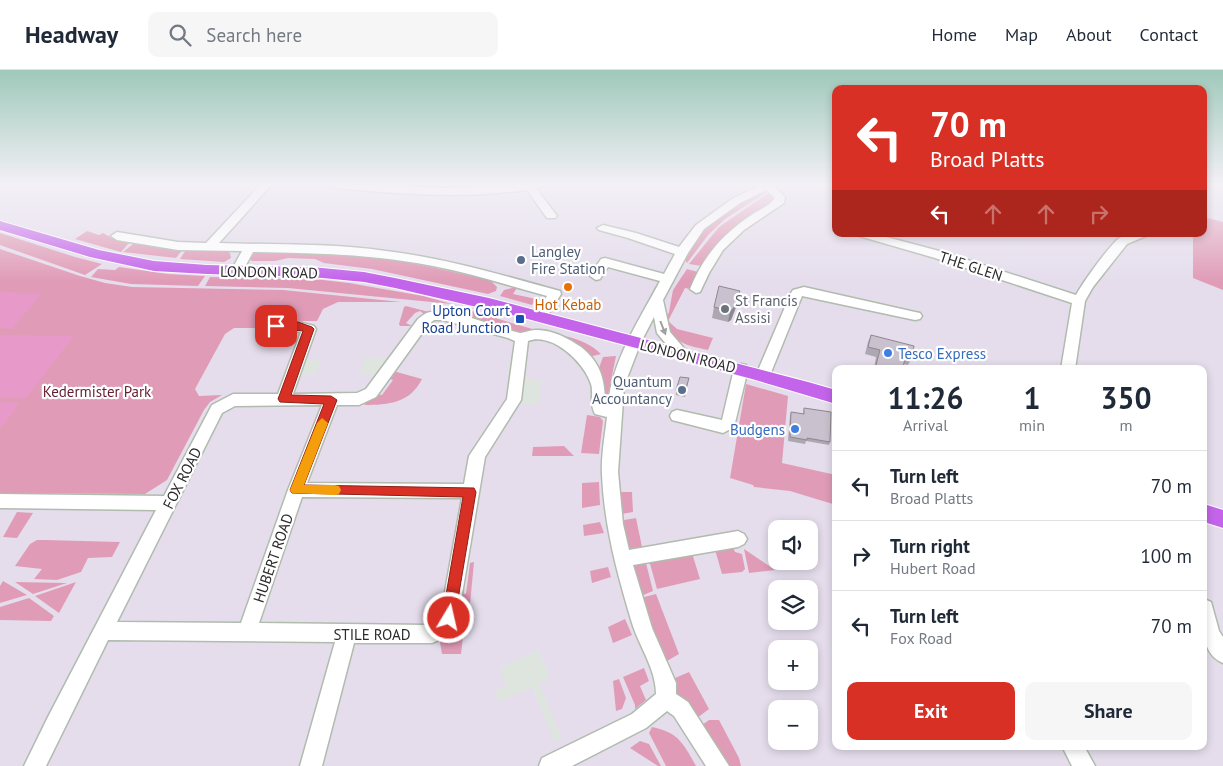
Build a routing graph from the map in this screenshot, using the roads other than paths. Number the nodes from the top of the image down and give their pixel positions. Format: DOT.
graph roads {
  1 [pos="239,215"];
  2 [pos="716,215"];
  3 [pos="758,215"];
  4 [pos="0,225"];
  5 [pos="603,228"];
  6 [pos="117,236"];
  7 [pos="886,237"];
  8 [pos="1134,237"];
  9 [pos="902,239"];
  10 [pos="209,247"];
  11 [pos="250,247"];
  12 [pos="682,252"];
  13 [pos="689,267"];
  14 [pos="237,271"];
  15 [pos="596,276"];
  16 [pos="669,279"];
  17 [pos="696,289"];
  18 [pos="656,299"];
  19 [pos="1079,301"];
  20 [pos="915,316"];
  21 [pos="540,317"];
  22 [pos="276,326"];
  23 [pos="521,339"];
  24 [pos="634,342"];
  25 [pos="681,353"];
  26 [pos="1069,365"];
  27 [pos="741,369"];
  28 [pos="763,375"];
  29 [pos="832,396"];
  30 [pos="284,399"];
  31 [pos="331,400"];
  32 [pos="615,412"];
  33 [pos="677,416"];
  34 [pos="296,490"];
  35 [pos="470,492"];
  36 [pos="0,501"];
  37 [pos="169,503"];
  38 [pos="1207,514"];
  39 [pos="1223,518"];
  40 [pos="738,539"];
  41 [pos="622,559"];
  42 [pos="1207,622"];
  43 [pos="103,631"];
  44 [pos="247,632"];
  45 [pos="347,634"];
  46 [pos="1223,653"];
  47 [pos="666,699"];
  48 [pos="1074,750"];
  49 [pos="35,766"];
  50 [pos="311,766"];
  51 [pos="550,766"];
  52 [pos="718,766"];
  53 [pos="1084,766"];
  1 -- 10 [label="street"];
  2 -- 12 [label="street"];
  3 -- 13 [label="street"];
  4 -- 14 [label="main road, LONDON ROAD"];
  5 -- 12 [label="street"];
  6 -- 10 [label="street, LONDON ROAD"];
  7 -- 9 [label="street, THE GLEN"];
  8 -- 19 [label="street"];
  9 -- 19 [label="street, THE GLEN"];
  10 -- 11 [label="street, LONDON ROAD"];
  11 -- 14 [label="street"];
  11 -- 21 [label="street, LONDON ROAD"];
  12 -- 13 [label="street"];
  13 -- 16 [label="street"];
  13 -- 17 [label="street"];
  14 -- 21 [label="main road, LONDON ROAD"];
  15 -- 16 [label="street"];
  16 -- 18 [label="street"];
  18 -- 24 [label="street"];
  18 -- 25 [label="street, one-way"];
  19 -- 26 [label="street"];
  20 -- 28 [label="street"];
  21 -- 24 [label="main road, LONDON ROAD"];
  22 -- 30 [label="street"];
  23 -- 31 [label="street, FOX ROAD"];
  23 -- 32 [label="street"];
  23 -- 35 [label="street, STILE ROAD"];
  24 -- 25 [label="main road, LONDON ROAD"];
  24 -- 32 [label="street"];
  25 -- 27 [label="main road, LONDON ROAD"];
  27 -- 28 [label="main road, LONDON ROAD"];
  27 -- 33 [label="street"];
  28 -- 29 [label="main road, LONDON ROAD"];
  30 -- 31 [label="street, FOX ROAD"];
  30 -- 37 [label="street, FOX ROAD"];
  31 -- 34 [label="street, HUBERT ROAD"];
  32 -- 41 [label="street"];
  34 -- 35 [label="street"];
  34 -- 44 [label="street, HUBERT ROAD"];
  35 -- 45 [label="street, STILE ROAD"];
  36 -- 37 [label="street"];
  37 -- 43 [label="street, FOX ROAD"];
  38 -- 39 [label="main road"];
  40 -- 41 [label="street"];
  41 -- 47 [label="street"];
  42 -- 46 [label="street"];
  43 -- 44 [label="street, STILE ROAD"];
  43 -- 49 [label="street, FOX ROAD"];
  44 -- 45 [label="street, STILE ROAD"];
  45 -- 50 [label="street"];
  47 -- 51 [label="street"];
  47 -- 52 [label="street"];
  48 -- 53 [label="street"];
}
